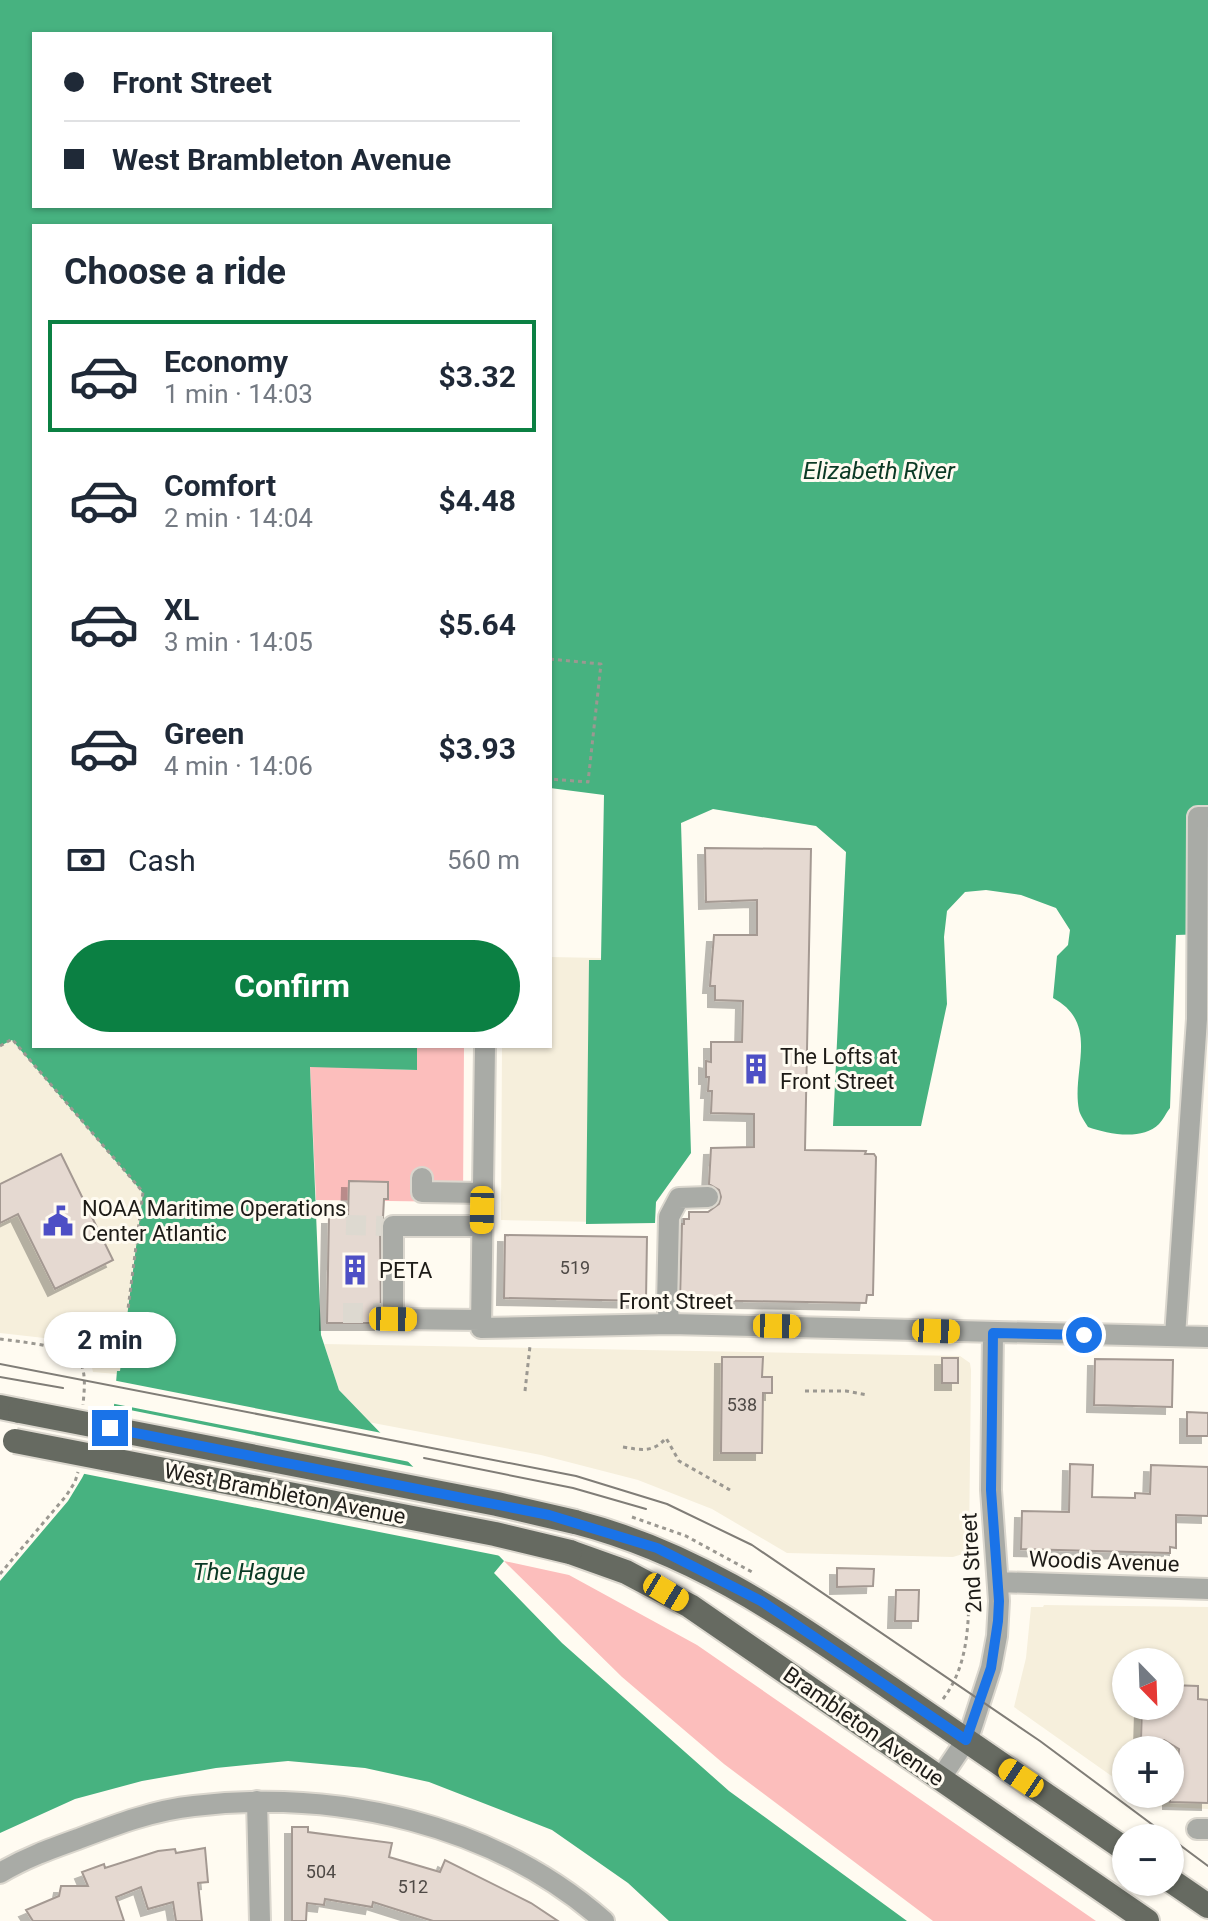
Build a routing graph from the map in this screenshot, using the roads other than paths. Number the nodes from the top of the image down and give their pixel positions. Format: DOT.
graph roads {
  1 [pos="1208,817"];
  2 [pos="1203,1021"];
  3 [pos="485,1048"];
  4 [pos="422,1178"];
  5 [pos="483,1193"];
  6 [pos="708,1197"];
  7 [pos="482,1226"];
  8 [pos="481,1324"];
  9 [pos="670,1324"];
  10 [pos="993,1333"];
  11 [pos="1175,1336"];
  12 [pos="1208,1337"];
  13 [pos="10,1409"];
  14 [pos="7,1440"];
  15 [pos="575,1522"];
  16 [pos="570,1552"];
  17 [pos="998,1582"];
  18 [pos="1208,1589"];
  19 [pos="966,1740"];
  20 [pos="940,1779"];
  21 [pos="257,1801"];
  22 [pos="1112,1840"];
  23 [pos="0,1873"];
  24 [pos="1184,1890"];
  25 [pos="1208,1906"];
  26 [pos="260,1921"];
  27 [pos="604,1921"];
  28 [pos="1147,1921"];
  1 -- 2 [label="street"];
  2 -- 11 [label="street"];
  3 -- 5 [label="street"];
  4 -- 5 [label="street"];
  5 -- 7 [label="street"];
  6 -- 9 [label="street"];
  7 -- 8 [label="street"];
  7 -- 8 [label="street, Front Street"];
  8 -- 9 [label="street, Front Street"];
  9 -- 10 [label="street, Front Street"];
  10 -- 11 [label="street, Front Street"];
  10 -- 17 [label="street, 2nd Street"];
  11 -- 12 [label="street, Front Street"];
  13 -- 15 [label="main road, West Brambleton Avenue, bridge"];
  14 -- 16 [label="main road, West Brambleton Avenue, bridge"];
  15 -- 19 [label="main road, Brambleton Avenue"];
  16 -- 20 [label="main road, Brambleton Avenue"];
  17 -- 18 [label="street, Woodis Avenue"];
  17 -- 19 [label="street, 2nd Street"];
  19 -- 20 [label="street, 2nd Street"];
  19 -- 22 [label="main road, Brambleton Avenue"];
  20 -- 28 [label="main road, Brambleton Avenue"];
  21 -- 23 [label="street"];
  21 -- 26 [label="street"];
  21 -- 27 [label="street"];
  24 -- 25 [label="main road"];
}
